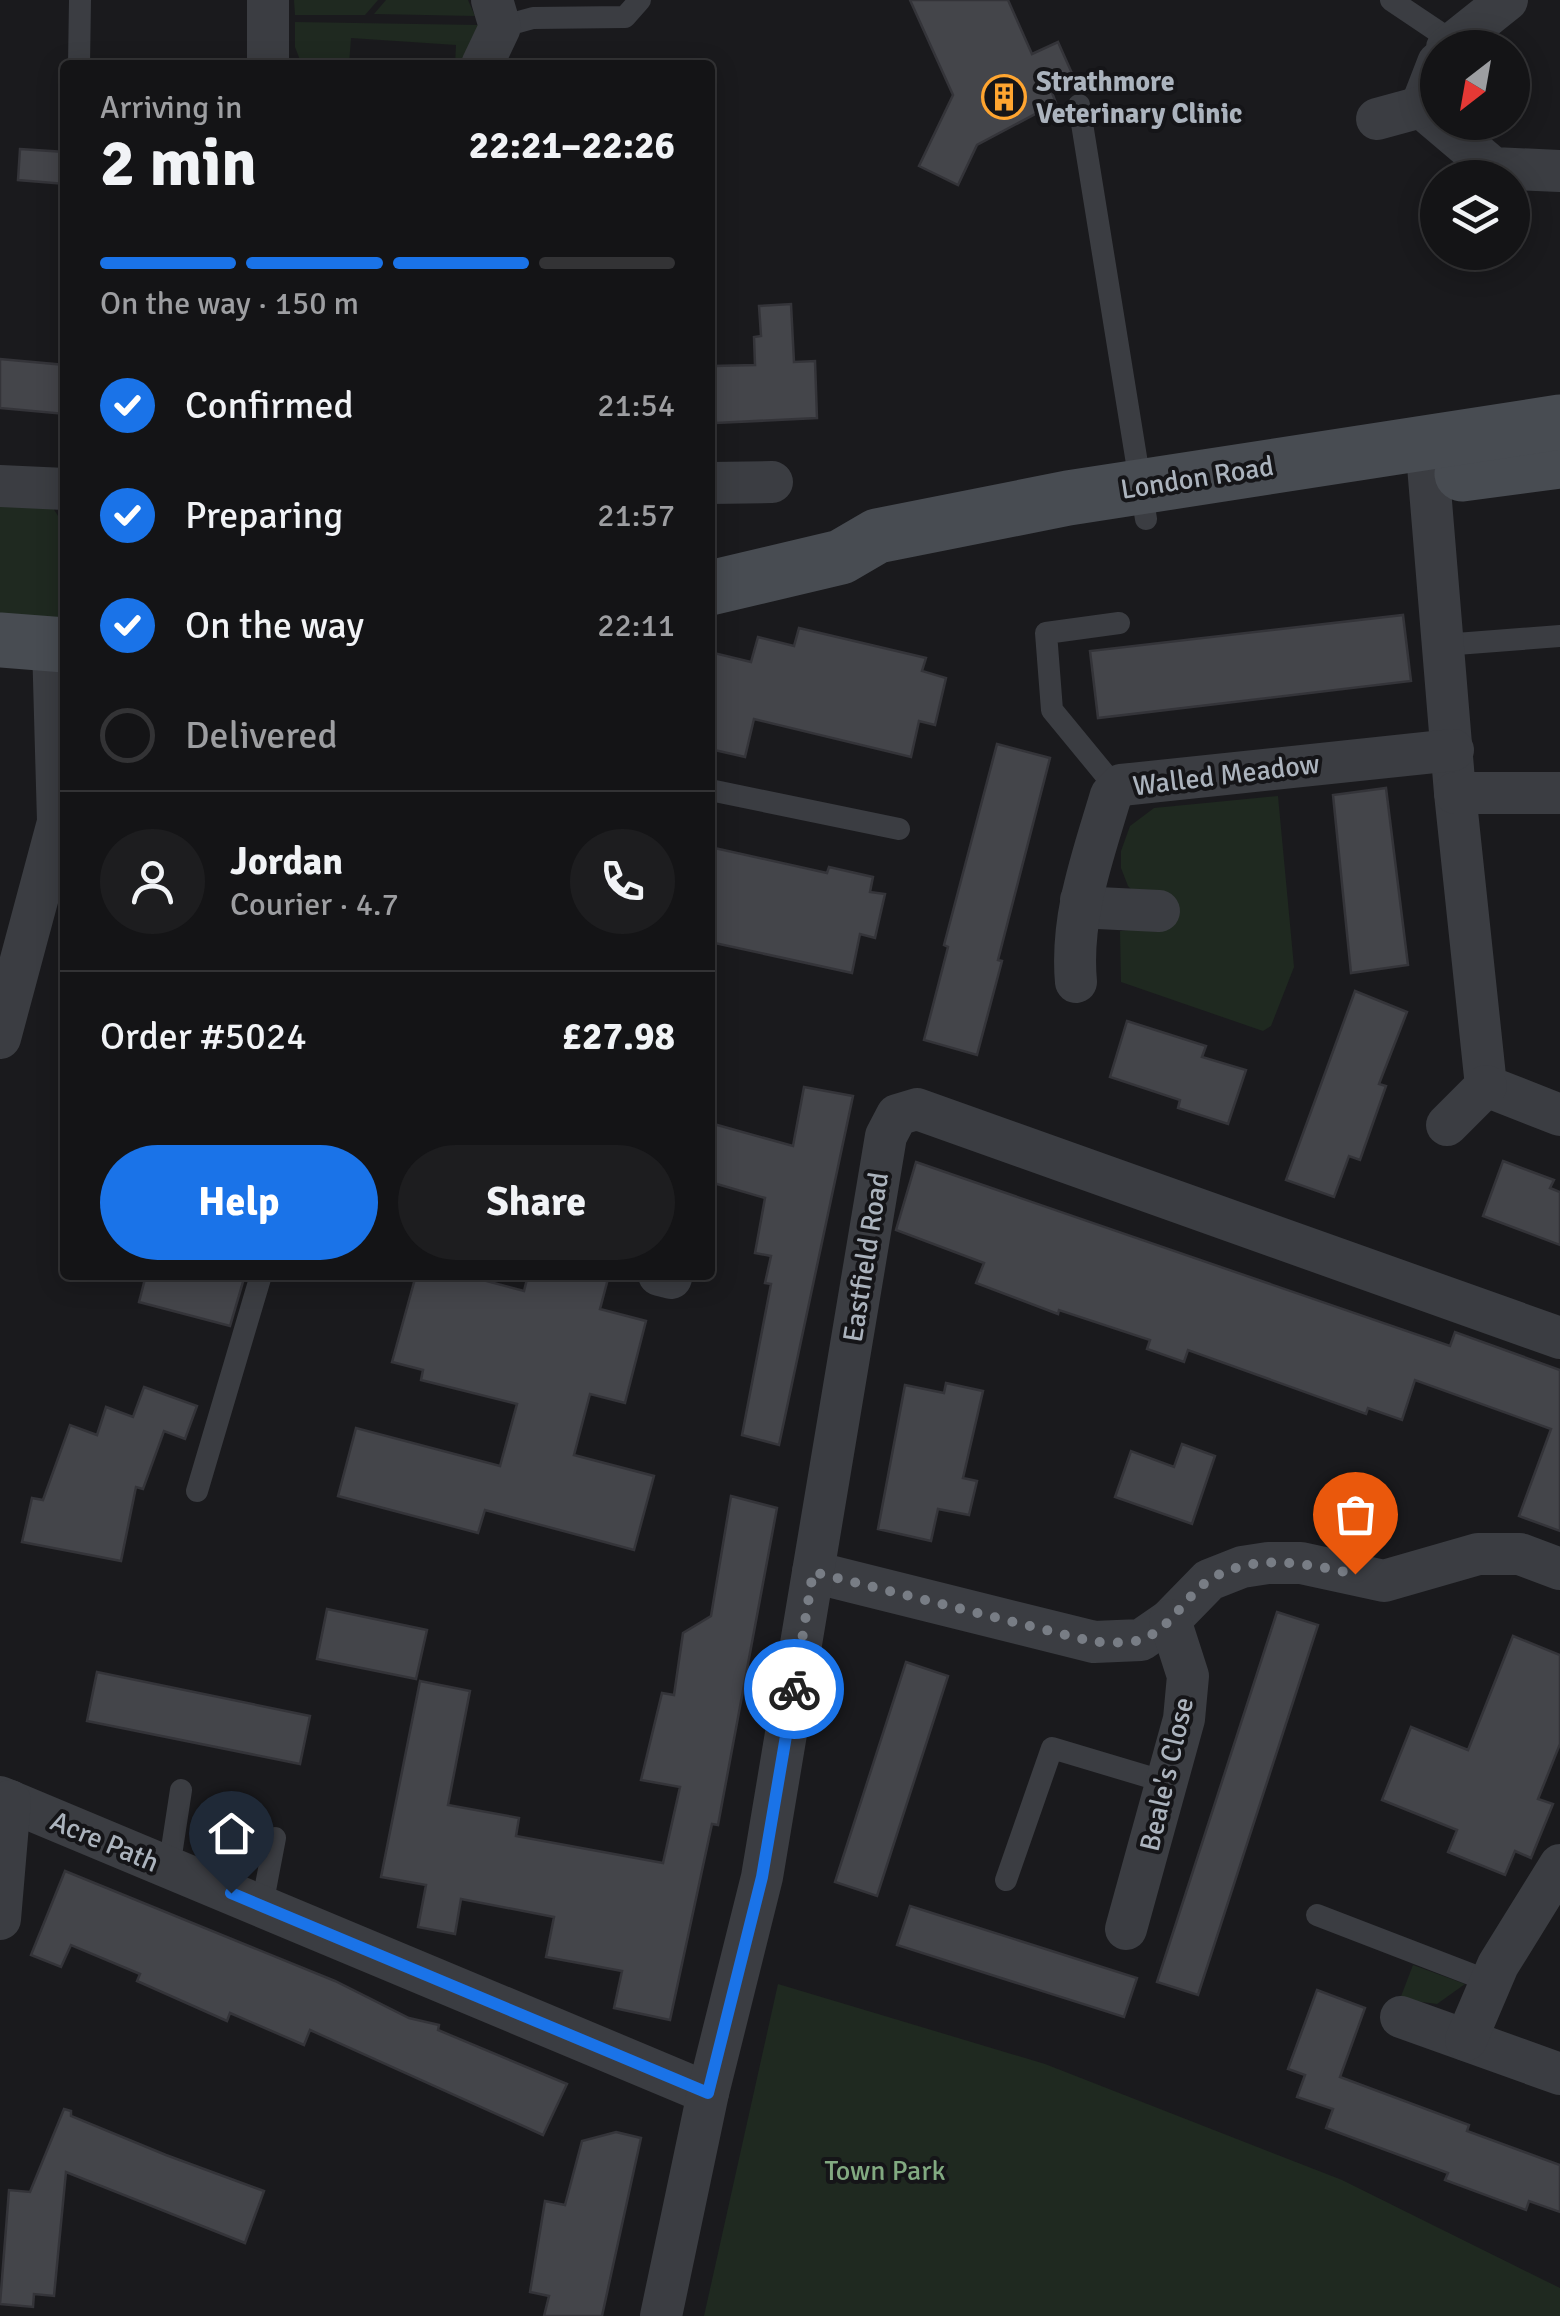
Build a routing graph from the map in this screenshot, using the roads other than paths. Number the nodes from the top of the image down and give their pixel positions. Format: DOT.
graph roads {
  1 [pos="80,0"];
  2 [pos="268,0"];
  3 [pos="640,0"];
  4 [pos="1390,0"];
  5 [pos="1506,0"];
  6 [pos="496,14"];
  7 [pos="1424,30"];
  8 [pos="1470,30"];
  9 [pos="79,60"];
  10 [pos="268,60"];
  11 [pos="483,60"];
  12 [pos="1079,105"];
  13 [pos="1420,107"];
  14 [pos="1378,119"];
  15 [pos="1460,140"];
  16 [pos="1560,171"];
  17 [pos="1560,422"];
  18 [pos="1426,460"];
  19 [pos="1560,461"];
  20 [pos="772,482"];
  21 [pos="715,483"];
  22 [pos="0,486"];
  23 [pos="60,490"];
  24 [pos="1143,503"];
  25 [pos="715,587"];
  26 [pos="1119,623"];
  27 [pos="1560,636"];
  28 [pos="39,643"];
  29 [pos="1442,646"];
  30 [pos="1453,750"];
  31 [pos="1117,788"];
  32 [pos="715,791"];
  33 [pos="1455,792"];
  34 [pos="1560,793"];
  35 [pos="899,829"];
  36 [pos="1081,900"];
  37 [pos="1159,911"];
  38 [pos="1076,982"];
  39 [pos="0,1038"];
  40 [pos="1486,1086"];
  41 [pos="1560,1115"];
  42 [pos="1447,1125"];
  43 [pos="260,1280"];
  44 [pos="1560,1338"];
  45 [pos="198,1491"];
  46 [pos="1560,1569"];
  47 [pos="813,1572"];
  48 [pos="1170,1620"];
  49 [pos="1169,1783"];
  50 [pos="181,1790"];
  51 [pos="5,1799"];
  52 [pos="275,1838"];
  53 [pos="1560,1866"];
  54 [pos="169,1868"];
  55 [pos="1006,1880"];
  56 [pos="262,1906"];
  57 [pos="1317,1915"];
  58 [pos="0,1919"];
  59 [pos="1126,1929"];
  60 [pos="1490,1982"];
  61 [pos="1401,2017"];
  62 [pos="1466,2040"];
  63 [pos="1560,2074"];
  64 [pos="708,2093"];
  65 [pos="661,2316"];
  1 -- 9 [label="lane"];
  2 -- 10 [label="street"];
  3 -- 6 [label="lane"];
  4 -- 7 [label="lane"];
  5 -- 8 [label="street"];
  6 -- 11 [label="street"];
  12 -- 24 [label="lane"];
  13 -- 14 [label="street"];
  15 -- 16 [label="street"];
  17 -- 18 [label="street, London Road"];
  18 -- 19 [label="street, London Road"];
  18 -- 24 [label="street, London Road"];
  18 -- 29 [label="street"];
  20 -- 21 [label="street"];
  22 -- 23 [label="street"];
  24 -- 25 [label="street, London Road"];
  26 -- 31 [label="lane"];
  27 -- 29 [label="lane"];
  28 -- 39 [label="street"];
  29 -- 30 [label="street"];
  30 -- 31 [label="street, Walled Meadow"];
  30 -- 33 [label="street"];
  31 -- 36 [label="street, Walled Meadow"];
  32 -- 35 [label="lane"];
  33 -- 34 [label="street"];
  33 -- 40 [label="street"];
  36 -- 37 [label="street"];
  36 -- 38 [label="street, Walled Meadow"];
  40 -- 41 [label="street"];
  40 -- 42 [label="street"];
  43 -- 45 [label="lane"];
  44 -- 47 [label="street, Eastfield Road"];
  46 -- 48 [label="street"];
  47 -- 48 [label="street"];
  47 -- 64 [label="street, Eastfield Road"];
  48 -- 49 [label="street, Beale's Close"];
  49 -- 55 [label="lane"];
  49 -- 59 [label="street, Beale's Close"];
  50 -- 54 [label="lane"];
  51 -- 54 [label="street, Acre Path"];
  51 -- 58 [label="street"];
  52 -- 56 [label="lane"];
  53 -- 60 [label="street"];
  54 -- 56 [label="street, Acre Path"];
  56 -- 64 [label="street, Acre Path"];
  57 -- 60 [label="lane"];
  60 -- 62 [label="street"];
  61 -- 62 [label="street"];
  62 -- 63 [label="street"];
  64 -- 65 [label="street, Eastfield Road"];
}
